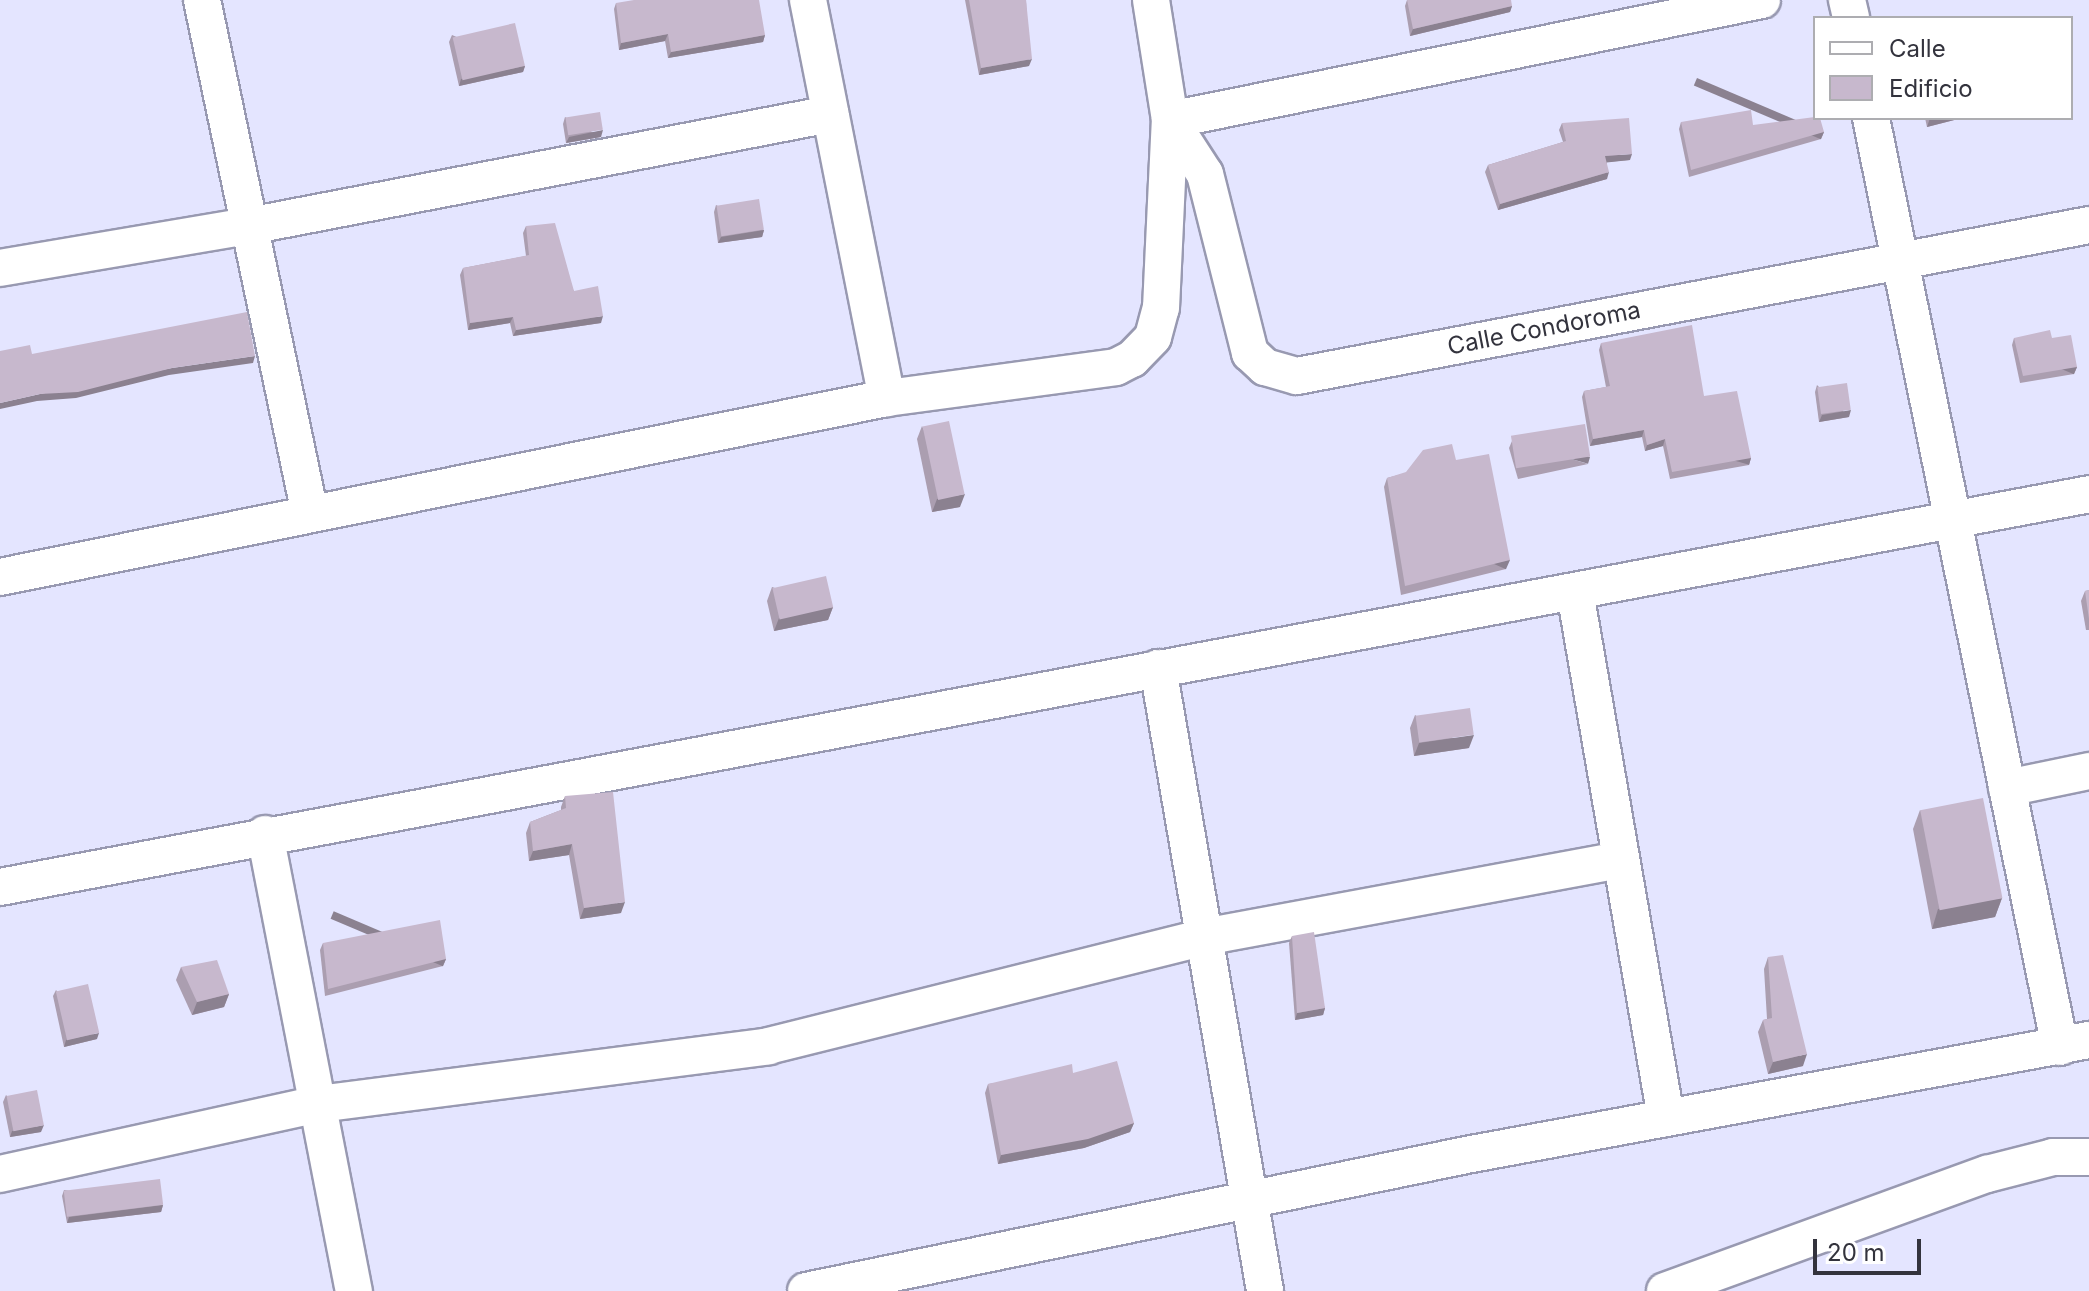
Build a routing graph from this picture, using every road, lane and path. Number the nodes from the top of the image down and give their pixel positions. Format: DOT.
graph roads {
  1 [pos="202,0"];
  2 [pos="808,0"];
  3 [pos="1151,0"];
  4 [pos="1762,0"];
  5 [pos="830,114"];
  6 [pos="1170,120"];
  7 [pos="1871,120"];
  8 [pos="2089,225"];
  9 [pos="249,226"];
  10 [pos="1899,258"];
  11 [pos="0,268"];
  12 [pos="887,398"];
  13 [pos="2089,494"];
  14 [pos="310,514"];
  15 [pos="1953,520"];
  16 [pos="0,577"];
  17 [pos="1575,592"];
  18 [pos="1158,668"];
  19 [pos="2089,771"];
  20 [pos="2007,788"];
  21 [pos="265,834"];
  22 [pos="1621,860"];
  23 [pos="0,887"];
  24 [pos="1204,937"];
  25 [pos="2074,1043"];
  26 [pos="318,1104"];
  27 [pos="1666,1118"];
  28 [pos="2089,1157"];
  29 [pos="0,1174"];
  30 [pos="1250,1199"];
  31 [pos="354,1291"];
  32 [pos="806,1291"];
  33 [pos="1265,1291"];
  34 [pos="1665,1291"];
  1 -- 9 [label="street"];
  2 -- 5 [label="street"];
  3 -- 6 [label="street"];
  4 -- 6 [label="street"];
  5 -- 9 [label="street"];
  5 -- 12 [label="street"];
  6 -- 10 [label="street, Calle Condoroma"];
  6 -- 12 [label="street"];
  7 -- 10 [label="street"];
  8 -- 10 [label="street, Calle Condoroma"];
  9 -- 11 [label="street"];
  9 -- 14 [label="street"];
  10 -- 15 [label="street"];
  12 -- 14 [label="street"];
  13 -- 15 [label="street"];
  14 -- 16 [label="street"];
  15 -- 17 [label="street"];
  15 -- 20 [label="street"];
  17 -- 18 [label="street"];
  17 -- 22 [label="street"];
  18 -- 21 [label="street"];
  18 -- 24 [label="street"];
  19 -- 20 [label="street"];
  20 -- 25 [label="street"];
  21 -- 23 [label="street"];
  21 -- 26 [label="street"];
  22 -- 24 [label="street"];
  22 -- 27 [label="street"];
  24 -- 26 [label="street"];
  24 -- 30 [label="street"];
  25 -- 27 [label="street"];
  26 -- 29 [label="street"];
  26 -- 31 [label="street"];
  27 -- 30 [label="street"];
  28 -- 34 [label="street"];
  30 -- 32 [label="street"];
  30 -- 33 [label="street"];
}
